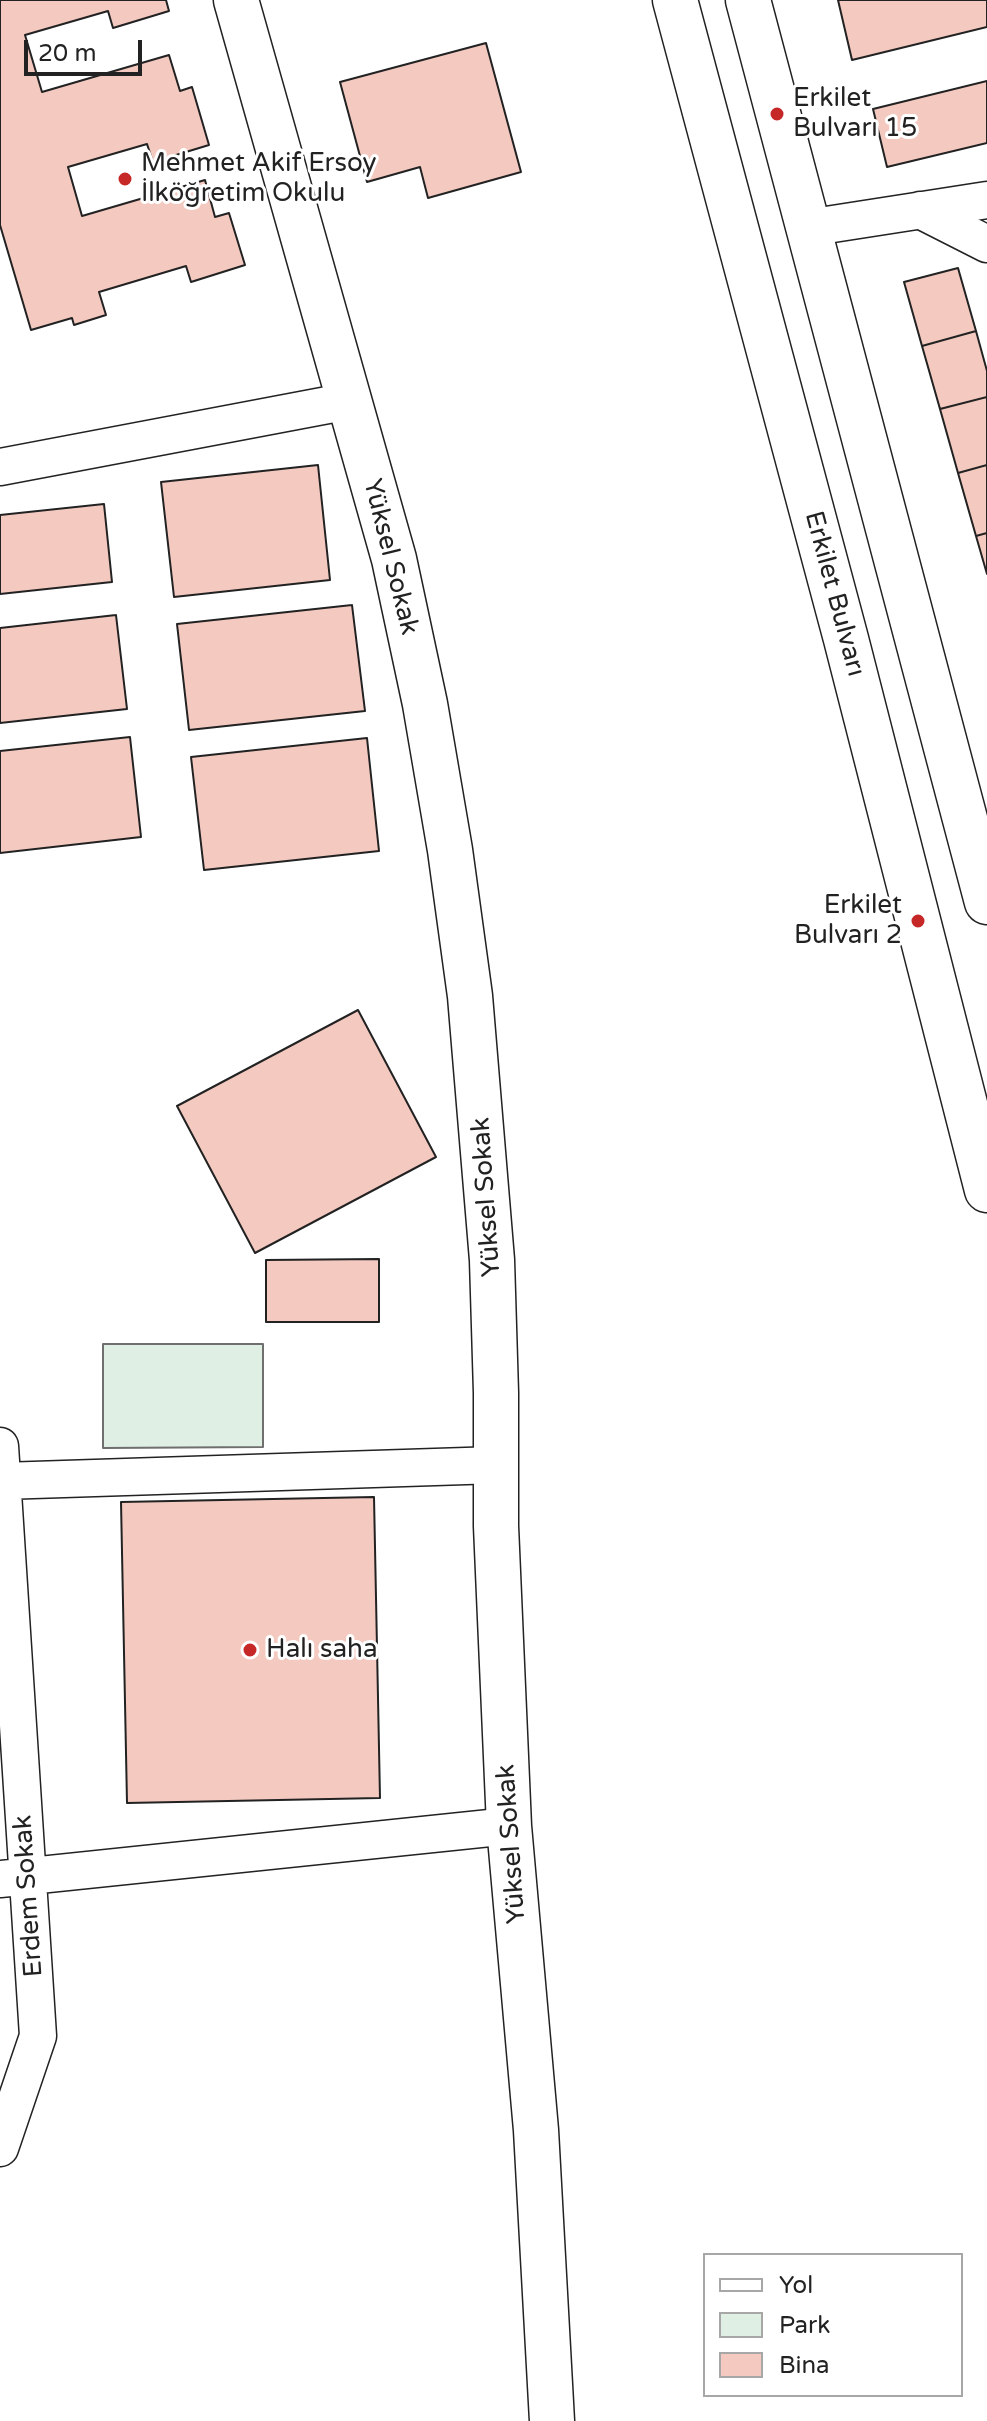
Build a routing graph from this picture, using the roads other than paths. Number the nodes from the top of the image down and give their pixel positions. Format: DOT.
graph roads {
  1 [pos="236,0"];
  2 [pos="675,0"];
  3 [pos="748,0"];
  4 [pos="987,200"];
  5 [pos="920,210"];
  6 [pos="807,228"];
  7 [pos="987,244"];
  8 [pos="349,401"];
  9 [pos="0,467"];
  10 [pos="987,902"];
  11 [pos="987,1190"];
  12 [pos="1,1464"];
  13 [pos="497,1465"];
  14 [pos="509,1826"];
  15 [pos="14,1878"];
  16 [pos="0,2148"];
  17 [pos="552,2421"];
  1 -- 8 [label="street, Yüksel Sokak"];
  2 -- 11 [label="street, Erkilet Bulvarı"];
  3 -- 6 [label="street"];
  4 -- 5 [label="street"];
  5 -- 6 [label="street"];
  5 -- 7 [label="street"];
  6 -- 10 [label="street"];
  8 -- 9 [label="street"];
  8 -- 13 [label="street, Yüksel Sokak"];
  12 -- 13 [label="street"];
  12 -- 15 [label="street, Erdem Sokak"];
  13 -- 14 [label="street, Yüksel Sokak"];
  14 -- 15 [label="street"];
  14 -- 17 [label="street, Yüksel Sokak"];
  15 -- 16 [label="street, Erdem Sokak"];
}
